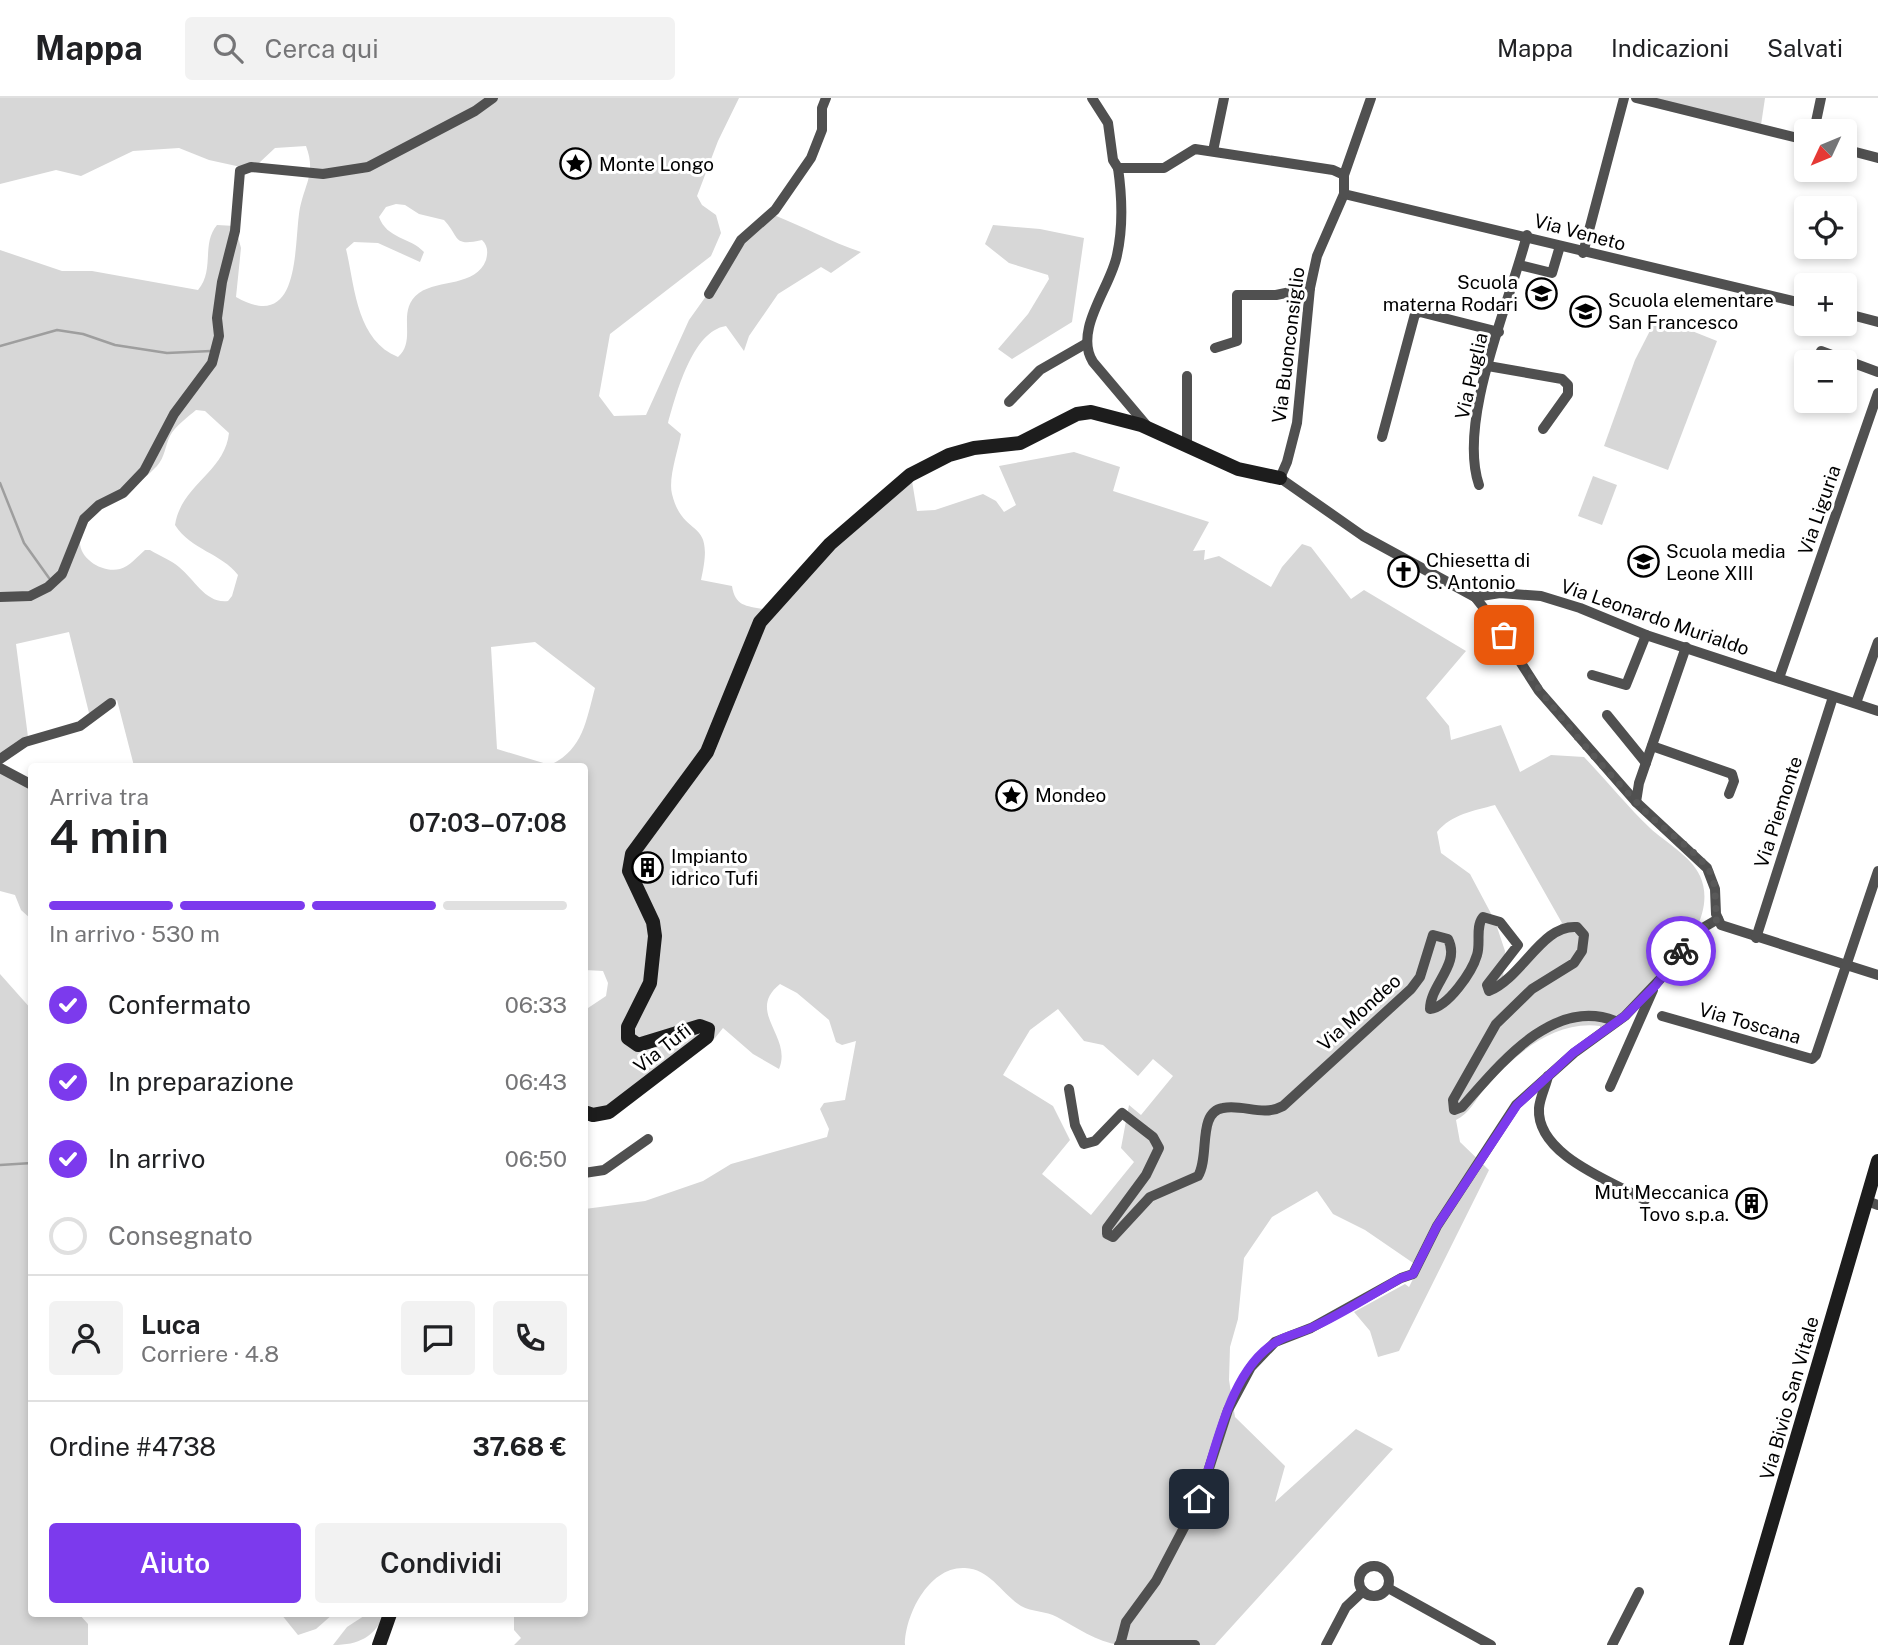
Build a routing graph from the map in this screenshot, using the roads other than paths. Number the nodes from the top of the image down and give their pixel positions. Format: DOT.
graph roads {
  1 [pos="493,98"];
  2 [pos="826,98"];
  3 [pos="1092,98"];
  4 [pos="1224,98"];
  5 [pos="1371,98"];
  6 [pos="1624,98"];
  7 [pos="1636,98"];
  8 [pos="1821,98"];
  9 [pos="1817,119"];
  10 [pos="1794,137"];
  11 [pos="1213,151"];
  12 [pos="1857,152"];
  13 [pos="1878,158"];
  14 [pos="1118,168"];
  15 [pos="1345,175"];
  16 [pos="1344,194"];
  17 [pos="1527,236"];
  18 [pos="1560,246"];
  19 [pos="1583,253"];
  20 [pos="1519,265"];
  21 [pos="1310,288"];
  22 [pos="709,294"];
  23 [pos="1794,301"];
  24 [pos="1857,316"];
  25 [pos="1878,322"];
  26 [pos="1499,332"];
  27 [pos="1087,343"];
  28 [pos="1215,348"];
  29 [pos="1857,364"];
  30 [pos="1488,366"];
  31 [pos="1878,372"];
  32 [pos="1187,376"];
  33 [pos="1878,393"];
  34 [pos="1009,402"];
  35 [pos="1543,429"];
  36 [pos="1152,430"];
  37 [pos="1382,437"];
  38 [pos="1187,446"];
  39 [pos="1280,478"];
  40 [pos="1479,485"];
  41 [pos="0,597"];
  42 [pos="1475,597"];
  43 [pos="1646,635"];
  44 [pos="1878,642"];
  45 [pos="1686,647"];
  46 [pos="1592,675"];
  47 [pos="1779,678"];
  48 [pos="1833,697"];
  49 [pos="111,703"];
  50 [pos="1856,703"];
  51 [pos="1878,711"];
  52 [pos="1607,715"];
  53 [pos="1652,746"];
  54 [pos="0,759"];
  55 [pos="1646,763"];
  56 [pos="0,768"];
  57 [pos="28,783"];
  58 [pos="1729,794"];
  59 [pos="1636,802"];
  60 [pos="1878,871"];
  61 [pos="1718,919"];
  62 [pos="1756,938"];
  63 [pos="1847,965"];
  64 [pos="1878,975"];
  65 [pos="1656,985"];
  66 [pos="1662,1016"];
  67 [pos="1615,1021"];
  68 [pos="1548,1076"];
  69 [pos="1610,1087"];
  70 [pos="1069,1089"];
  71 [pos="588,1113"];
  72 [pos="648,1139"];
  73 [pos="1878,1161"];
  74 [pos="588,1172"];
  75 [pos="1645,1200"];
  76 [pos="1872,1203"];
  77 [pos="1388,1588"];
  78 [pos="1363,1591"];
  79 [pos="1639,1592"];
  80 [pos="389,1617"];
  81 [pos="379,1645"];
  82 [pos="1119,1645"];
  83 [pos="1195,1645"];
  84 [pos="1326,1645"];
  85 [pos="1491,1645"];
  86 [pos="1612,1645"];
  87 [pos="1736,1645"];
  1 -- 41 [label="street"];
  2 -- 22 [label="street"];
  3 -- 14 [label="street"];
  4 -- 11 [label="street"];
  5 -- 15 [label="street, Via Buonconsiglio"];
  6 -- 19 [label="street"];
  7 -- 10 [label="street"];
  8 -- 9 [label="street"];
  11 -- 14 [label="street"];
  11 -- 15 [label="street"];
  12 -- 13 [label="street"];
  14 -- 27 [label="street"];
  15 -- 16 [label="street, Via Buonconsiglio"];
  16 -- 17 [label="street, Via Veneto"];
  16 -- 21 [label="street, Via Buonconsiglio"];
  17 -- 18 [label="street, Via Veneto"];
  17 -- 20 [label="street, Via Puglia"];
  18 -- 19 [label="street, Via Veneto"];
  18 -- 20 [label="street"];
  19 -- 23 [label="street, Via Veneto"];
  20 -- 26 [label="street, Via Puglia"];
  21 -- 28 [label="street"];
  21 -- 39 [label="street, Via Buonconsiglio"];
  24 -- 25 [label="street"];
  26 -- 30 [label="street, Via Puglia"];
  26 -- 37 [label="street"];
  27 -- 34 [label="street"];
  27 -- 36 [label="street"];
  29 -- 31 [label="street"];
  30 -- 35 [label="street"];
  30 -- 40 [label="street, Via Puglia"];
  32 -- 38 [label="street"];
  33 -- 47 [label="street, Via Liguria"];
  36 -- 38 [label="street"];
  36 -- 71 [label="street, Via Tufi"];
  38 -- 39 [label="street"];
  39 -- 42 [label="street"];
  42 -- 43 [label="street, Via Leonardo Murialdo"];
  42 -- 59 [label="street"];
  43 -- 45 [label="street, Via Leonardo Murialdo"];
  43 -- 46 [label="street"];
  44 -- 50 [label="street"];
  45 -- 47 [label="street, Via Leonardo Murialdo"];
  45 -- 53 [label="street"];
  47 -- 48 [label="street, Via Leonardo Murialdo"];
  48 -- 50 [label="street, Via Leonardo Murialdo"];
  48 -- 62 [label="street, Via Piemonte"];
  49 -- 54 [label="street"];
  50 -- 51 [label="street, Via Leonardo Murialdo"];
  52 -- 55 [label="street"];
  53 -- 55 [label="street"];
  53 -- 58 [label="street"];
  55 -- 59 [label="street"];
  56 -- 57 [label="street"];
  59 -- 61 [label="street"];
  60 -- 63 [label="street"];
  61 -- 62 [label="street"];
  61 -- 65 [label="street"];
  62 -- 63 [label="street"];
  63 -- 64 [label="street"];
  63 -- 66 [label="street, Via Toscana"];
  65 -- 67 [label="street"];
  65 -- 69 [label="street"];
  67 -- 68 [label="street"];
  67 -- 70 [label="street, Via Mondeo"];
  68 -- 75 [label="street"];
  68 -- 82 [label="street"];
  72 -- 74 [label="street"];
  73 -- 76 [label="street, Via Bivio San Vitale"];
  76 -- 87 [label="street, Via Bivio San Vitale"];
  77 -- 78 [label="street"];
  77 -- 78 [label="street"];
  77 -- 85 [label="street"];
  78 -- 84 [label="street"];
  79 -- 86 [label="street"];
  80 -- 81 [label="street"];
  82 -- 83 [label="street"];
}
